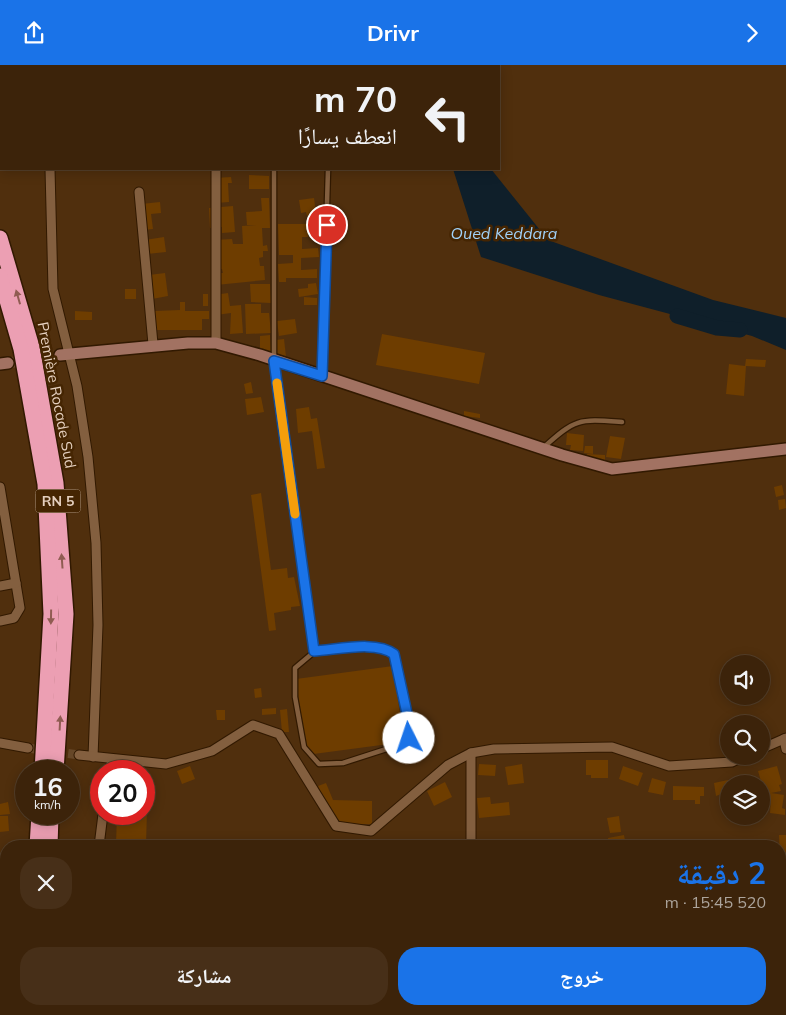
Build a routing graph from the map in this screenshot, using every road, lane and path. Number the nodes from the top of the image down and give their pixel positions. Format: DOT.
graph roads {
  1 [pos="50,170"];
  2 [pos="216,170"];
  3 [pos="274,170"];
  4 [pos="328,170"];
  5 [pos="139,192"];
  6 [pos="0,238"];
  7 [pos="0,276"];
  8 [pos="216,343"];
  9 [pos="153,344"];
  10 [pos="65,354"];
  11 [pos="274,361"];
  12 [pos="322,376"];
  13 [pos="622,422"];
  14 [pos="542,448"];
  15 [pos="786,449"];
  16 [pos="0,487"];
  17 [pos="2,511"];
  18 [pos="10,546"];
  19 [pos="0,548"];
  20 [pos="16,583"];
  21 [pos="0,586"];
  22 [pos="0,621"];
  23 [pos="314,651"];
  24 [pos="785,738"];
  25 [pos="0,743"];
  26 [pos="770,745"];
  27 [pos="28,748"];
  28 [pos="786,749"];
  29 [pos="471,753"];
  30 [pos="79,755"];
  31 [pos="93,757"];
  32 [pos="112,759"];
  33 [pos="43,760"];
  34 [pos="57,760"];
  35 [pos="720,763"];
  36 [pos="38,825"];
  37 [pos="51,825"];
  38 [pos="102,825"];
  39 [pos="37,840"];
  40 [pos="50,840"];
  41 [pos="100,840"];
  42 [pos="472,840"];
  1 -- 10 [label="street"];
  2 -- 8 [label="street"];
  3 -- 11 [label="lane"];
  4 -- 12 [label="lane"];
  5 -- 9 [label="street"];
  34 -- 6 [label="highway, Première Rocade Sud / RN 5, one-way"];
  7 -- 33 [label="highway, Première Rocade Sud / RN 5, one-way"];
  8 -- 9 [label="main road"];
  8 -- 11 [label="main road"];
  9 -- 10 [label="main road"];
  10 -- 31 [label="street"];
  11 -- 12 [label="main road"];
  11 -- 23 [label="lane"];
  12 -- 14 [label="main road"];
  13 -- 14 [label="lane"];
  14 -- 15 [label="main road"];
  16 -- 17 [label="street"];
  17 -- 18 [label="street"];
  18 -- 19 [label="street"];
  18 -- 20 [label="street"];
  20 -- 21 [label="street"];
  20 -- 22 [label="street"];
  23 -- 23 [label="lane"];
  24 -- 26 [label="street"];
  24 -- 28 [label="street"];
  25 -- 27 [label="street"];
  29 -- 32 [label="street"];
  29 -- 35 [label="street"];
  29 -- 42 [label="street"];
  30 -- 31 [label="street"];
  31 -- 32 [label="street"];
  36 -- 39 [label="highway"];
  37 -- 40 [label="highway"];
  38 -- 41 [label="street"];
}
